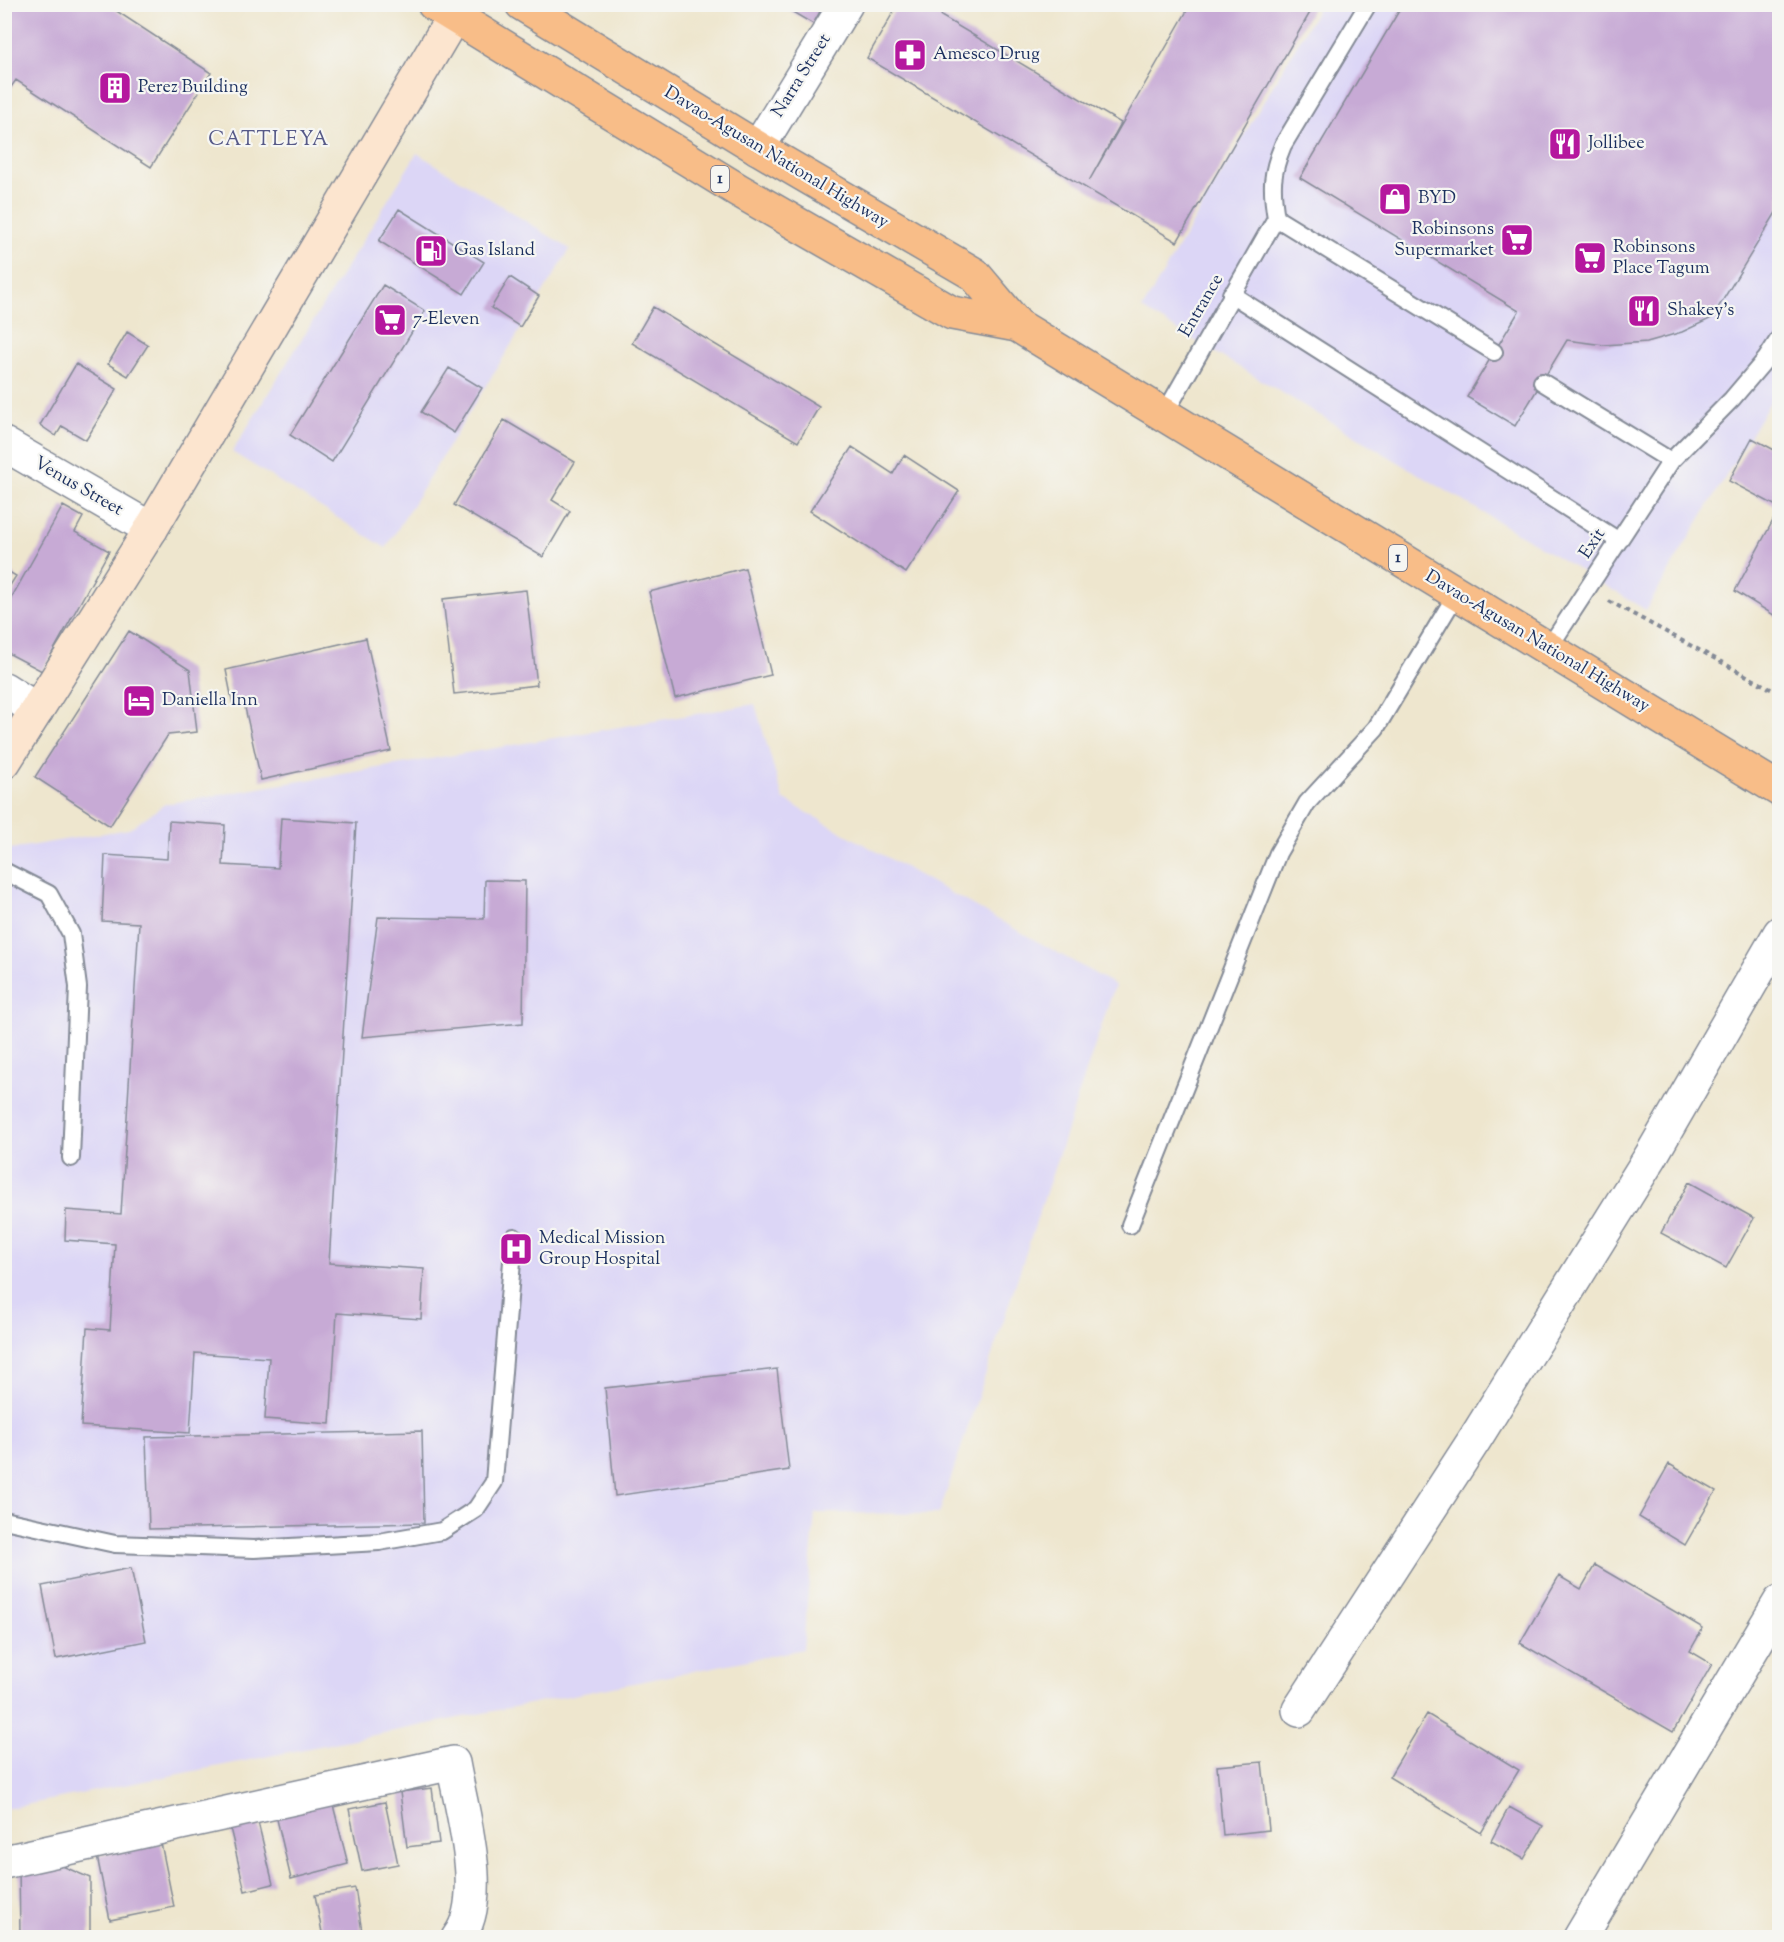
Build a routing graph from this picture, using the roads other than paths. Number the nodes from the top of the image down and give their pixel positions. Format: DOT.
graph roads {
  1 [pos="522,4"];
  2 [pos="846,4"];
  3 [pos="1368,4"];
  4 [pos="450,9"];
  5 [pos="758,148"];
  6 [pos="1276,218"];
  7 [pos="1231,294"];
  8 [pos="1017,325"];
  9 [pos="1779,337"];
  10 [pos="1494,352"];
  11 [pos="1542,382"];
  12 [pos="1164,415"];
  13 [pos="4,444"];
  14 [pos="1671,461"];
  15 [pos="151,529"];
  16 [pos="1619,541"];
  17 [pos="1457,593"];
  18 [pos="1548,649"];
  19 [pos="4,689"];
  20 [pos="21,726"];
  21 [pos="4,762"];
  22 [pos="1779,790"];
  23 [pos="4,871"];
  24 [pos="1779,933"];
  25 [pos="71,1158"];
  26 [pos="1130,1225"];
  27 [pos="514,1236"];
  28 [pos="4,1520"];
  29 [pos="1779,1602"];
  30 [pos="1299,1710"];
  31 [pos="4,1862"];
  32 [pos="458,1938"];
  33 [pos="1580,1938"];
  1 -- 5 [label="highway, Davao-Agusan National Highway / 1"];
  2 -- 5 [label="street, Narra Street"];
  3 -- 6 [label="lane"];
  4 -- 8 [label="highway, Davao-Agusan National Highway / 1"];
  4 -- 15 [label="street"];
  5 -- 8 [label="highway, Davao-Agusan National Highway / 1"];
  6 -- 7 [label="lane, Entrance"];
  6 -- 10 [label="lane"];
  7 -- 12 [label="lane, Entrance"];
  7 -- 16 [label="lane"];
  8 -- 12 [label="highway, Davao-Agusan National Highway / 1"];
  9 -- 14 [label="lane, Exit"];
  11 -- 14 [label="lane"];
  12 -- 17 [label="highway, Davao-Agusan National Highway / 1"];
  13 -- 15 [label="street, Venus Street"];
  14 -- 16 [label="lane, Exit"];
  15 -- 20 [label="street"];
  16 -- 18 [label="lane, Exit"];
  17 -- 18 [label="highway, Davao-Agusan National Highway / 1"];
  17 -- 26 [label="lane"];
  18 -- 22 [label="highway, Davao-Agusan National Highway / 1"];
  19 -- 20 [label="street"];
  20 -- 21 [label="street"];
  23 -- 25 [label="lane"];
  24 -- 30 [label="street"];
  27 -- 28 [label="lane"];
  29 -- 33 [label="street"];
  31 -- 32 [label="street"];
}
